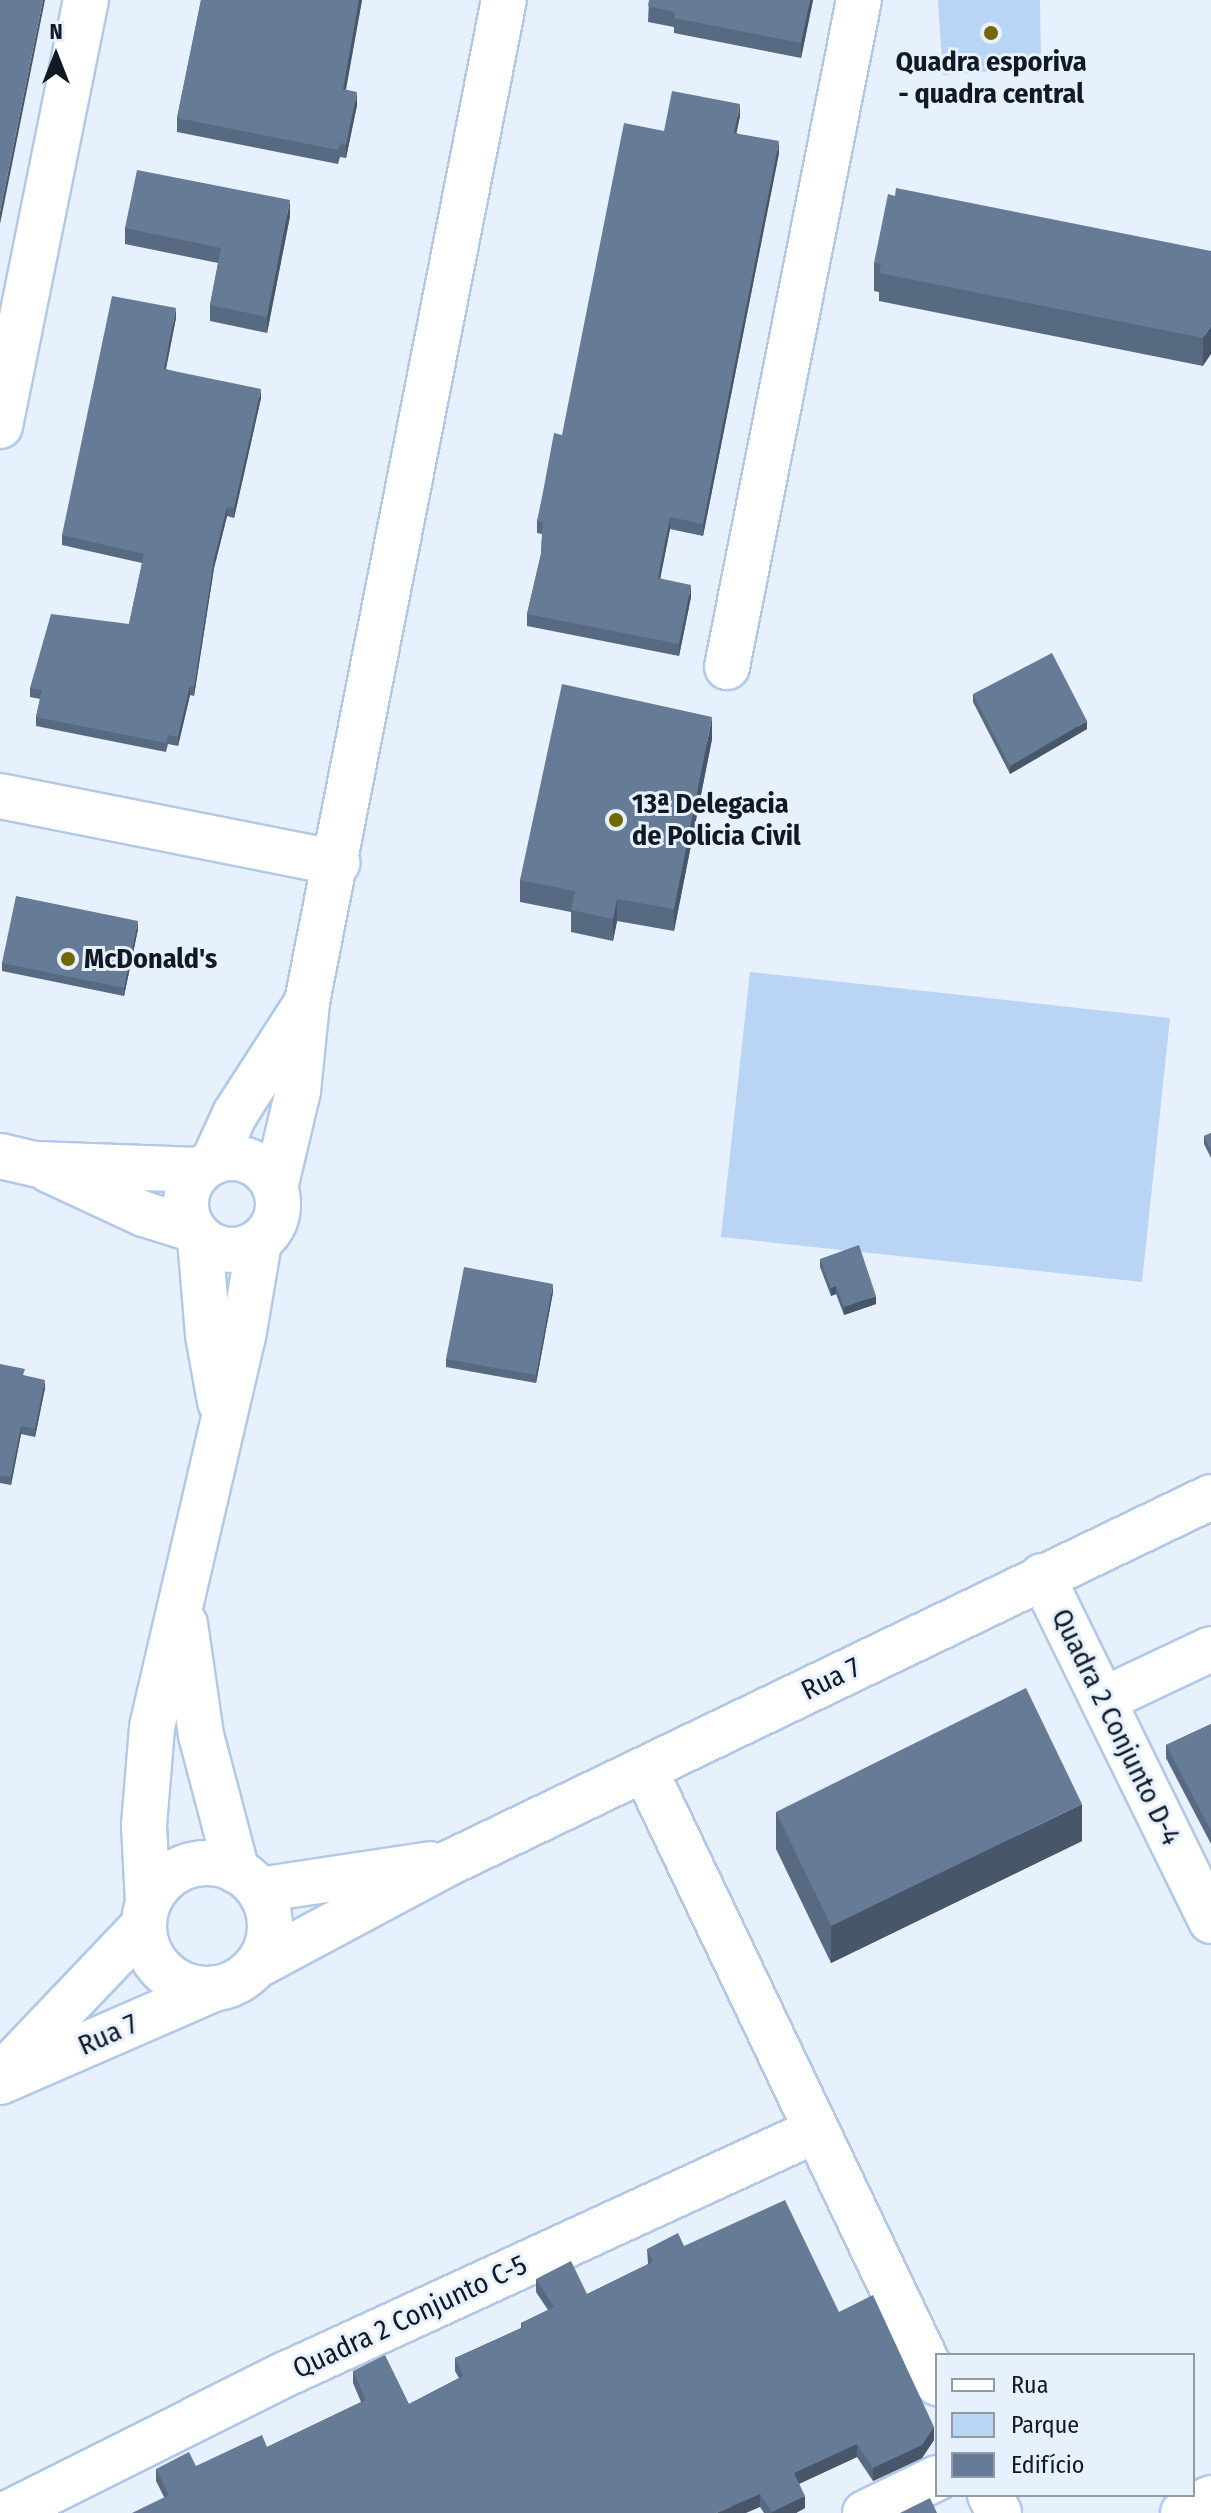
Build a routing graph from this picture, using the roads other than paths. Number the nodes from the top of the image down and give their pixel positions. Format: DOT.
graph roads {
  1 [pos="86,0"];
  2 [pos="504,0"];
  3 [pos="859,0"];
  4 [pos="0,426"];
  5 [pos="727,667"];
  6 [pos="0,796"];
  7 [pos="337,863"];
  8 [pos="307,1002"];
  9 [pos="18,1160"];
  10 [pos="206,1166"];
  11 [pos="275,1188"];
  12 [pos="196,1234"];
  13 [pos="259,1242"];
  14 [pos="222,1412"];
  15 [pos="1211,1497"];
  16 [pos="1042,1576"];
  17 [pos="183,1606"];
  18 [pos="1211,1649"];
  19 [pos="1103,1700"];
  20 [pos="645,1770"];
  21 [pos="451,1862"];
  22 [pos="248,1880"];
  23 [pos="145,1914"];
  24 [pos="1211,1921"];
  25 [pos="256,1966"];
  26 [pos="216,1988"];
  27 [pos="0,2080"];
  28 [pos="817,2130"];
  29 [pos="935,2379"];
  30 [pos="935,2479"];
  31 [pos="1211,2498"];
  32 [pos="8,2513"];
  33 [pos="865,2513"];
  34 [pos="1183,2513"];
  1 -- 4 [label="street"];
  2 -- 7 [label="street"];
  3 -- 5 [label="street"];
  6 -- 7 [label="street"];
  7 -- 8 [label="street"];
  8 -- 10 [label="street"];
  8 -- 11 [label="street"];
  9 -- 10 [label="street"];
  9 -- 12 [label="street"];
  10 -- 11 [label="street"];
  10 -- 12 [label="street"];
  11 -- 13 [label="street"];
  12 -- 13 [label="street"];
  12 -- 14 [label="street"];
  13 -- 14 [label="street"];
  14 -- 17 [label="street"];
  15 -- 16 [label="street, Rua 7"];
  16 -- 19 [label="street, Quadra 2 Conjunto D-4"];
  16 -- 20 [label="street, Rua 7"];
  17 -- 22 [label="street"];
  17 -- 23 [label="street"];
  18 -- 19 [label="street"];
  19 -- 24 [label="street, Quadra 2 Conjunto D-4"];
  20 -- 21 [label="street, Rua 7"];
  20 -- 28 [label="street"];
  21 -- 22 [label="street, Rua 7"];
  21 -- 25 [label="street, Rua 7"];
  22 -- 23 [label="street"];
  22 -- 25 [label="street"];
  23 -- 26 [label="street"];
  23 -- 27 [label="street, Rua 7"];
  25 -- 26 [label="street"];
  26 -- 27 [label="street, Rua 7"];
  28 -- 29 [label="street"];
  28 -- 32 [label="street, Quadra 2 Conjunto C-5"];
  30 -- 33 [label="street"];
  31 -- 34 [label="street"];
}
